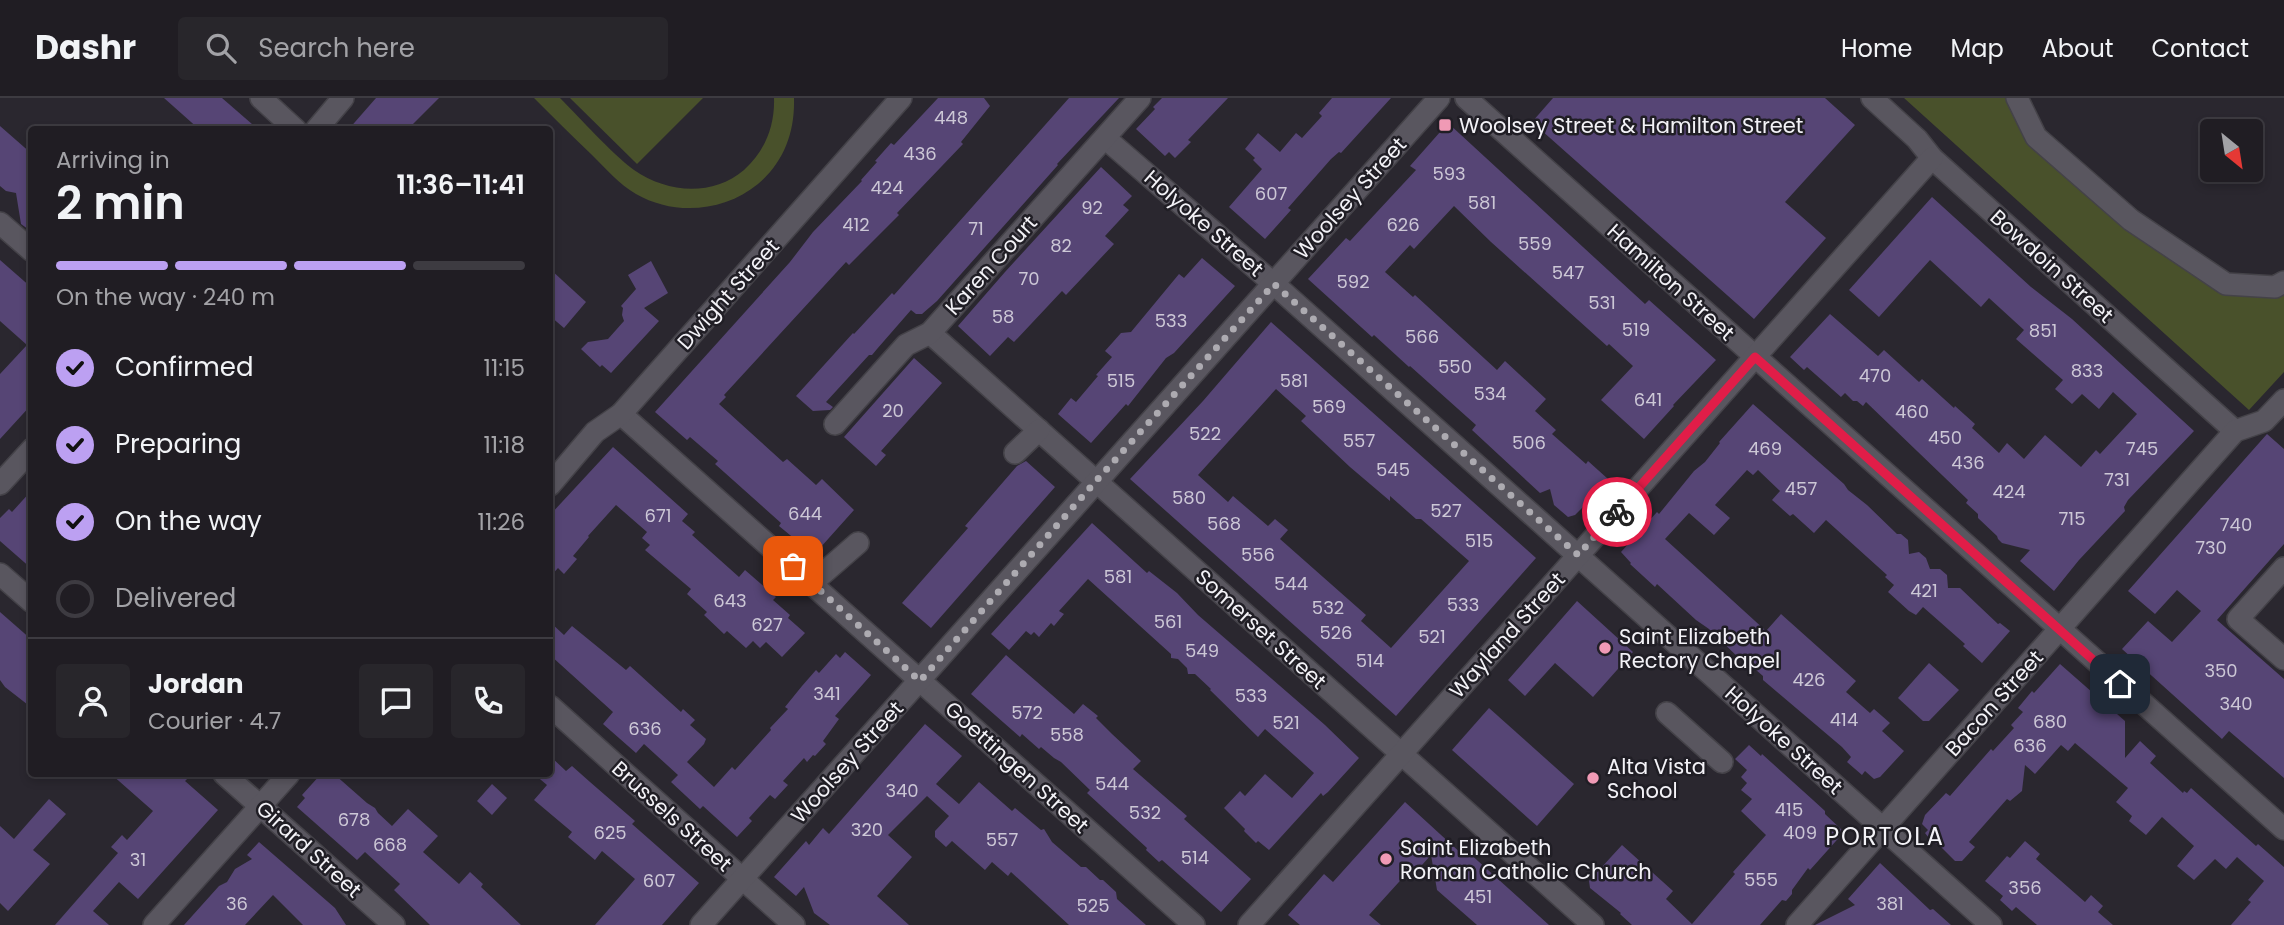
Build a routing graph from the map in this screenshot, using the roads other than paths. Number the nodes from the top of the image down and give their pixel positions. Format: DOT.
graph roads {
  1 [pos="261,98"];
  2 [pos="343,98"];
  3 [pos="901,98"];
  4 [pos="1140,98"];
  5 [pos="1439,98"];
  6 [pos="1466,98"];
  7 [pos="1872,98"];
  8 [pos="2017,98"];
  9 [pos="292,126"];
  10 [pos="319,126"];
  11 [pos="1105,138"];
  12 [pos="1932,158"];
  13 [pos="0,223"];
  14 [pos="28,248"];
  15 [pos="2284,282"];
  16 [pos="1274,284"];
  17 [pos="930,333"];
  18 [pos="1755,357"];
  19 [pos="2284,400"];
  20 [pos="621,414"];
  21 [pos="835,424"];
  22 [pos="1039,430"];
  23 [pos="2235,431"];
  24 [pos="28,453"];
  25 [pos="1015,453"];
  26 [pos="553,481"];
  27 [pos="1096,481"];
  28 [pos="0,484"];
  29 [pos="858,543"];
  30 [pos="1578,555"];
  31 [pos="2284,569"];
  32 [pos="0,574"];
  33 [pos="812,583"];
  34 [pos="28,598"];
  35 [pos="2059,630"];
  36 [pos="2284,659"];
  37 [pos="920,681"];
  38 [pos="553,709"];
  39 [pos="1667,713"];
  40 [pos="1401,754"];
  41 [pos="1722,762"];
  42 [pos="228,777"];
  43 [pos="286,777"];
  44 [pos="260,806"];
  45 [pos="1883,828"];
  46 [pos="2284,829"];
  47 [pos="743,879"];
  48 [pos="154,925"];
  49 [pos="394,925"];
  50 [pos="701,925"];
  51 [pos="794,925"];
  52 [pos="1194,925"];
  53 [pos="1249,925"];
  54 [pos="1593,925"];
  55 [pos="1797,925"];
  56 [pos="1991,925"];
  1 -- 9 [label="street"];
  2 -- 10 [label="street"];
  3 -- 20 [label="street, Dwight Street"];
  4 -- 11 [label="street, Karen Court"];
  5 -- 16 [label="street, Woolsey Street"];
  6 -- 18 [label="street, Hamilton Street"];
  7 -- 12 [label="street, Bowdoin Street"];
  8 -- 15 [label="street"];
  11 -- 16 [label="street, Holyoke Street"];
  11 -- 17 [label="street, Karen Court"];
  12 -- 18 [label="street, Wayland Street"];
  12 -- 23 [label="street, Bowdoin Street"];
  13 -- 14 [label="street"];
  16 -- 27 [label="street, Woolsey Street"];
  16 -- 30 [label="street, Holyoke Street"];
  17 -- 21 [label="street, Karen Court"];
  17 -- 22 [label="street, Somerset Street"];
  18 -- 30 [label="street, Wayland Street"];
  18 -- 35 [label="street, Hamilton Street"];
  19 -- 23 [label="street, Bacon Street"];
  20 -- 26 [label="street, Dwight Street"];
  20 -- 33 [label="street, Goettingen Street"];
  22 -- 25 [label="street"];
  22 -- 27 [label="street, Somerset Street"];
  23 -- 35 [label="street, Bacon Street"];
  24 -- 28 [label="street"];
  27 -- 37 [label="street, Woolsey Street"];
  27 -- 40 [label="street, Somerset Street"];
  29 -- 33 [label="street"];
  30 -- 40 [label="street, Wayland Street"];
  30 -- 45 [label="street, Holyoke Street"];
  31 -- 36 [label="street"];
  32 -- 34 [label="street"];
  33 -- 37 [label="street, Goettingen Street"];
  35 -- 45 [label="street, Bacon Street"];
  35 -- 46 [label="street, Hamilton Street"];
  37 -- 47 [label="street, Woolsey Street"];
  37 -- 52 [label="street, Goettingen Street"];
  38 -- 47 [label="street, Brussels Street"];
  39 -- 41 [label="street"];
  40 -- 53 [label="street, Wayland Street"];
  40 -- 54 [label="street, Somerset Street"];
  42 -- 44 [label="street, Girard Street"];
  43 -- 44 [label="street"];
  44 -- 48 [label="street"];
  44 -- 49 [label="street, Girard Street"];
  45 -- 55 [label="street, Bacon Street"];
  45 -- 56 [label="street, Holyoke Street"];
  47 -- 50 [label="street, Woolsey Street"];
  47 -- 51 [label="street, Brussels Street"];
}
